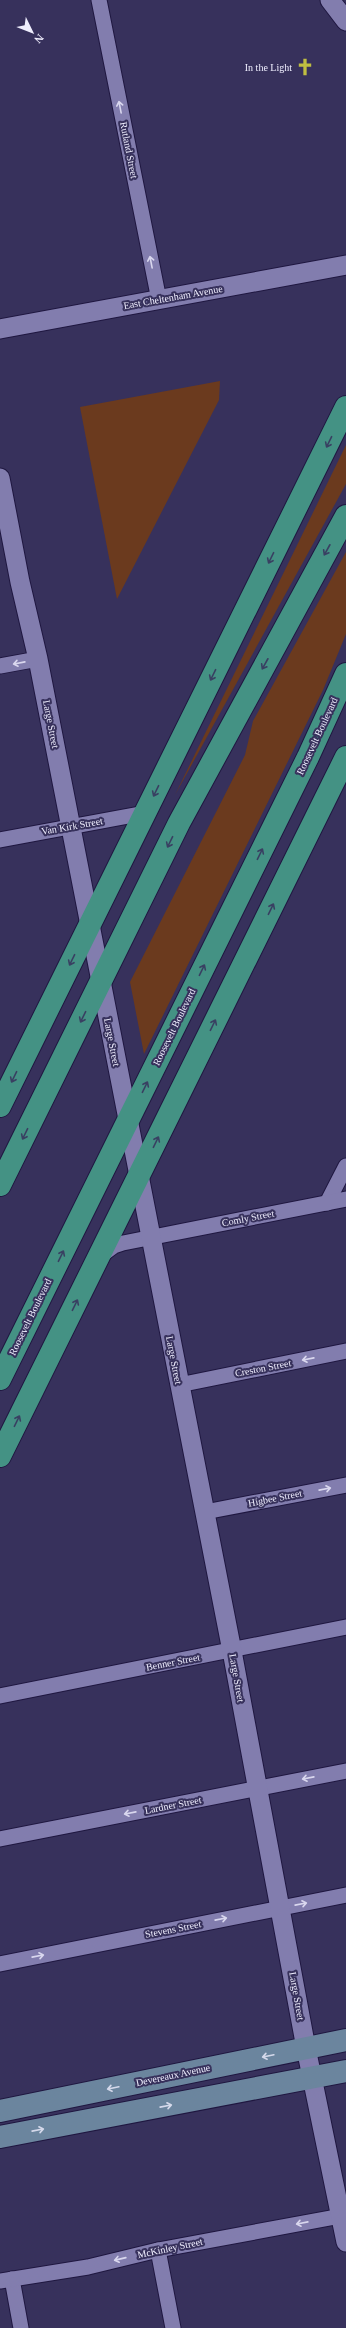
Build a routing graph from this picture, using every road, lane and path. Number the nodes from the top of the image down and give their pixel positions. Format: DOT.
graph roads {
  1 [pos="99,0"];
  2 [pos="330,0"];
  3 [pos="346,21"];
  4 [pos="346,265"];
  5 [pos="159,300"];
  6 [pos="0,329"];
  7 [pos="346,407"];
  8 [pos="0,478"];
  9 [pos="2,499"];
  10 [pos="346,516"];
  11 [pos="38,659"];
  12 [pos="0,666"];
  13 [pos="346,674"];
  14 [pos="346,757"];
  15 [pos="341,775"];
  16 [pos="145,813"];
  17 [pos="70,826"];
  18 [pos="0,840"];
  19 [pos="89,926"];
  20 [pos="100,982"];
  21 [pos="0,1106"];
  22 [pos="128,1122"];
  23 [pos="346,1166"];
  24 [pos="138,1177"];
  25 [pos="0,1185"];
  26 [pos="346,1199"];
  27 [pos="327,1203"];
  28 [pos="150,1238"];
  29 [pos="98,1259"];
  30 [pos="346,1351"];
  31 [pos="0,1379"];
  32 [pos="180,1385"];
  33 [pos="0,1456"];
  34 [pos="346,1485"];
  35 [pos="205,1512"];
  36 [pos="346,1628"];
  37 [pos="232,1650"];
  38 [pos="0,1696"];
  39 [pos="346,1771"];
  40 [pos="257,1788"];
  41 [pos="0,1839"];
  42 [pos="346,1895"];
  43 [pos="280,1908"];
  44 [pos="0,1964"];
  45 [pos="346,2040"];
  46 [pos="306,2048"];
  47 [pos="346,2071"];
  48 [pos="312,2078"];
  49 [pos="0,2111"];
  50 [pos="0,2137"];
  51 [pos="341,2216"];
  52 [pos="346,2242"];
  53 [pos="158,2250"];
  54 [pos="6,2280"];
  55 [pos="21,2328"];
  56 [pos="173,2328"];
  5 -- 1 [label="street, Rutland Street, one-way"];
  2 -- 3 [label="street"];
  4 -- 5 [label="street, East Cheltenham Avenue"];
  5 -- 6 [label="street, East Cheltenham Avenue"];
  7 -- 16 [label="highway, one-way"];
  8 -- 9 [label="street, Large Street"];
  9 -- 11 [label="street, Large Street"];
  10 -- 20 [label="highway, one-way"];
  11 -- 12 [label="street, one-way"];
  11 -- 17 [label="street, Large Street"];
  22 -- 13 [label="highway, Roosevelt Boulevard, one-way"];
  14 -- 15 [label="highway"];
  24 -- 15 [label="highway, one-way"];
  16 -- 17 [label="street, Van Kirk Street"];
  16 -- 19 [label="highway"];
  17 -- 18 [label="street, Van Kirk Street"];
  17 -- 19 [label="street, Large Street"];
  19 -- 20 [label="street, Large Street"];
  19 -- 21 [label="highway, one-way"];
  20 -- 22 [label="street, Large Street"];
  20 -- 25 [label="highway, one-way"];
  22 -- 24 [label="street, Large Street"];
  31 -- 22 [label="highway, Roosevelt Boulevard, one-way"];
  23 -- 27 [label="street"];
  24 -- 28 [label="street, Large Street"];
  24 -- 29 [label="highway"];
  26 -- 27 [label="street, Comly Street"];
  27 -- 28 [label="street, Comly Street"];
  28 -- 29 [label="street, Comly Street"];
  28 -- 32 [label="street, Large Street"];
  33 -- 29 [label="highway, one-way"];
  30 -- 32 [label="street, Creston Street, one-way"];
  32 -- 35 [label="street, Large Street"];
  35 -- 34 [label="street, Higbee Street, one-way"];
  35 -- 37 [label="street, Large Street"];
  36 -- 37 [label="street, Benner Street"];
  37 -- 38 [label="street, Benner Street"];
  37 -- 40 [label="street, Large Street"];
  39 -- 40 [label="street, Lardner Street, one-way"];
  40 -- 41 [label="street, Lardner Street, one-way"];
  40 -- 43 [label="street, Large Street"];
  43 -- 42 [label="street, Stevens Street, one-way"];
  44 -- 43 [label="street, Stevens Street, one-way"];
  43 -- 46 [label="street, Large Street"];
  45 -- 46 [label="main road, Devereaux Avenue"];
  46 -- 48 [label="street, Large Street"];
  46 -- 49 [label="main road, Devereaux Avenue, one-way"];
  47 -- 48 [label="main road"];
  50 -- 48 [label="main road, one-way"];
  48 -- 51 [label="street, Large Street"];
  51 -- 52 [label="street, Large Street"];
  51 -- 53 [label="street, McKinley Street, one-way"];
  53 -- 54 [label="street, McKinley Street, one-way"];
  53 -- 56 [label="street"];
  54 -- 55 [label="street"];
}
